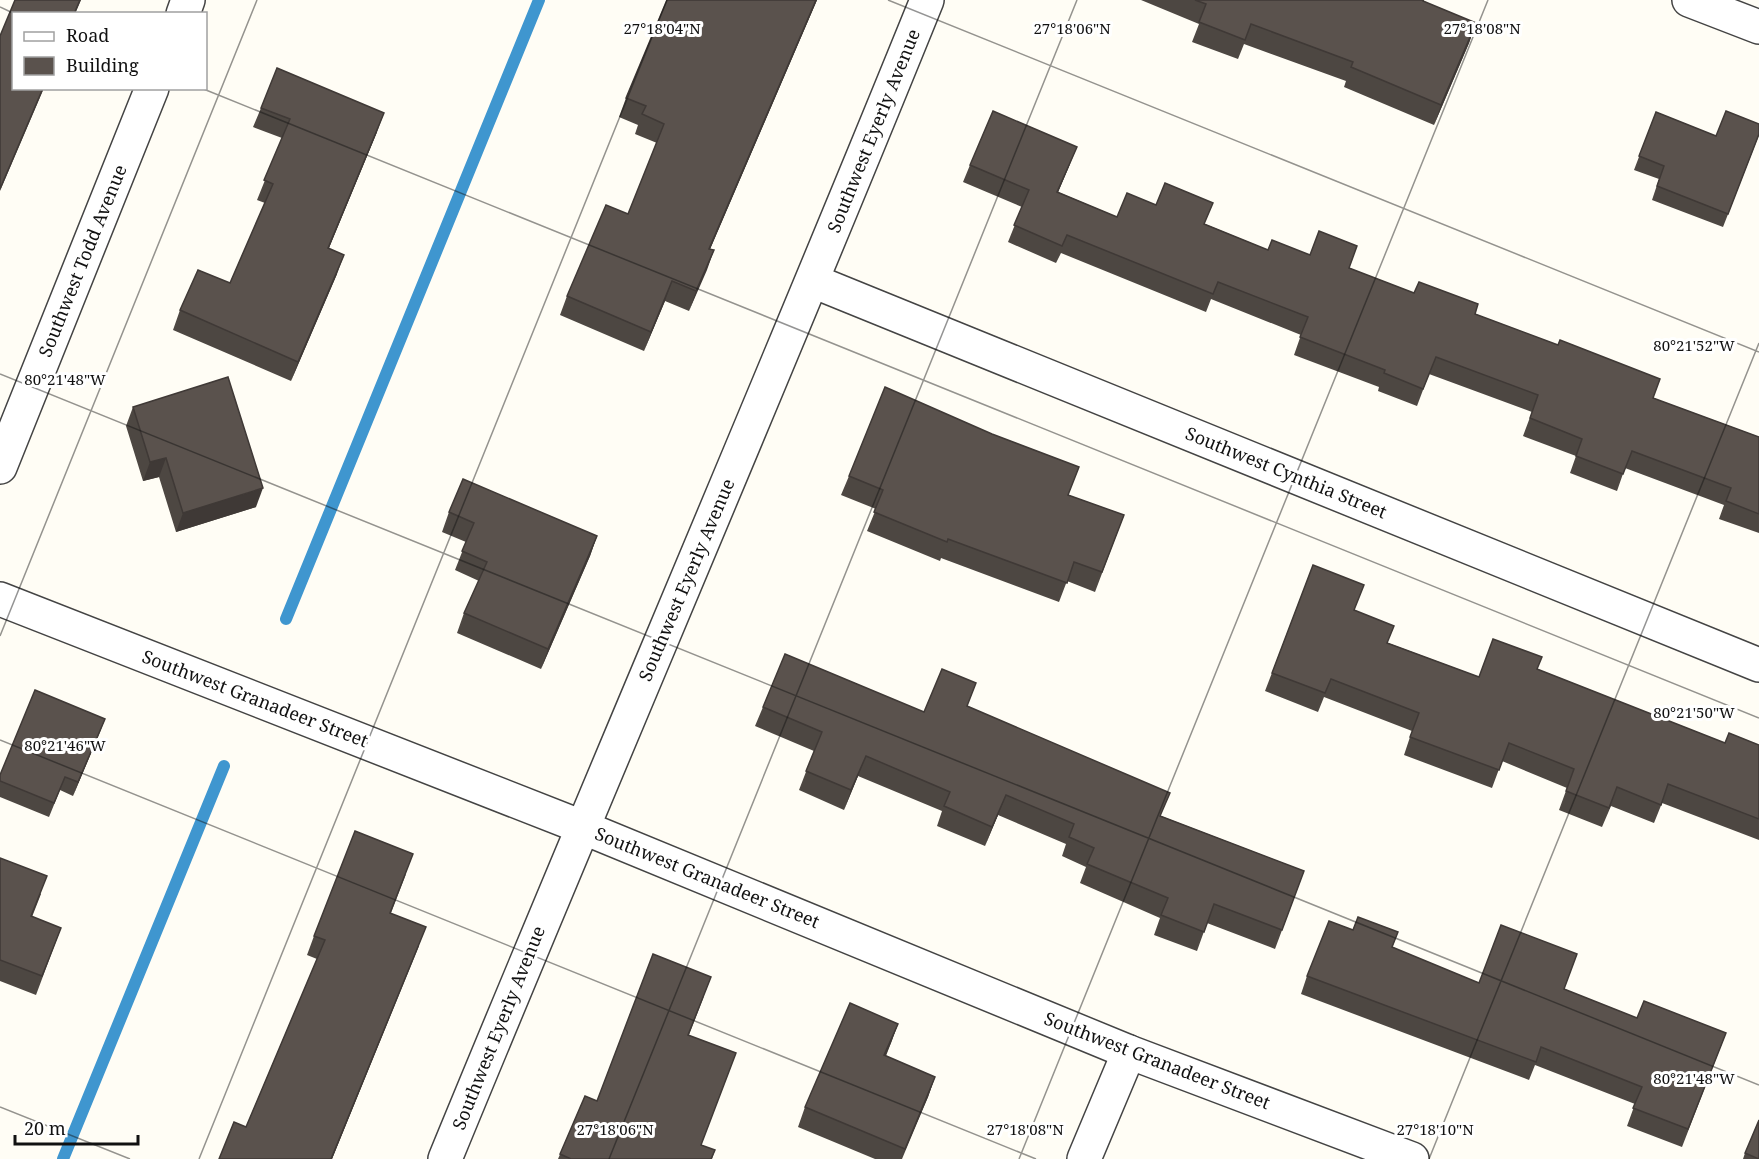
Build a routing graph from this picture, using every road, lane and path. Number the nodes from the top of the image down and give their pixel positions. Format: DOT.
graph roads {
  1 [pos="927,0"];
  2 [pos="1689,0"];
  3 [pos="1759,27"];
  4 [pos="151,90"];
  5 [pos="813,281"];
  6 [pos="0,467"];
  7 [pos="0,599"];
  8 [pos="1759,665"];
  9 [pos="582,827"];
  10 [pos="1129,1052"];
  11 [pos="445,1159"];
  12 [pos="1084,1159"];
  13 [pos="1412,1159"];
  1 -- 5 [label="street, Southwest Eyerly Avenue"];
  2 -- 3 [label="street"];
  4 -- 6 [label="street, Southwest Todd Avenue"];
  5 -- 8 [label="street, Southwest Cynthia Street"];
  5 -- 9 [label="street, Southwest Eyerly Avenue"];
  7 -- 9 [label="street, Southwest Granadeer Street"];
  9 -- 10 [label="street, Southwest Granadeer Street"];
  9 -- 11 [label="street, Southwest Eyerly Avenue"];
  10 -- 12 [label="street"];
  10 -- 13 [label="street, Southwest Granadeer Street"];
}
